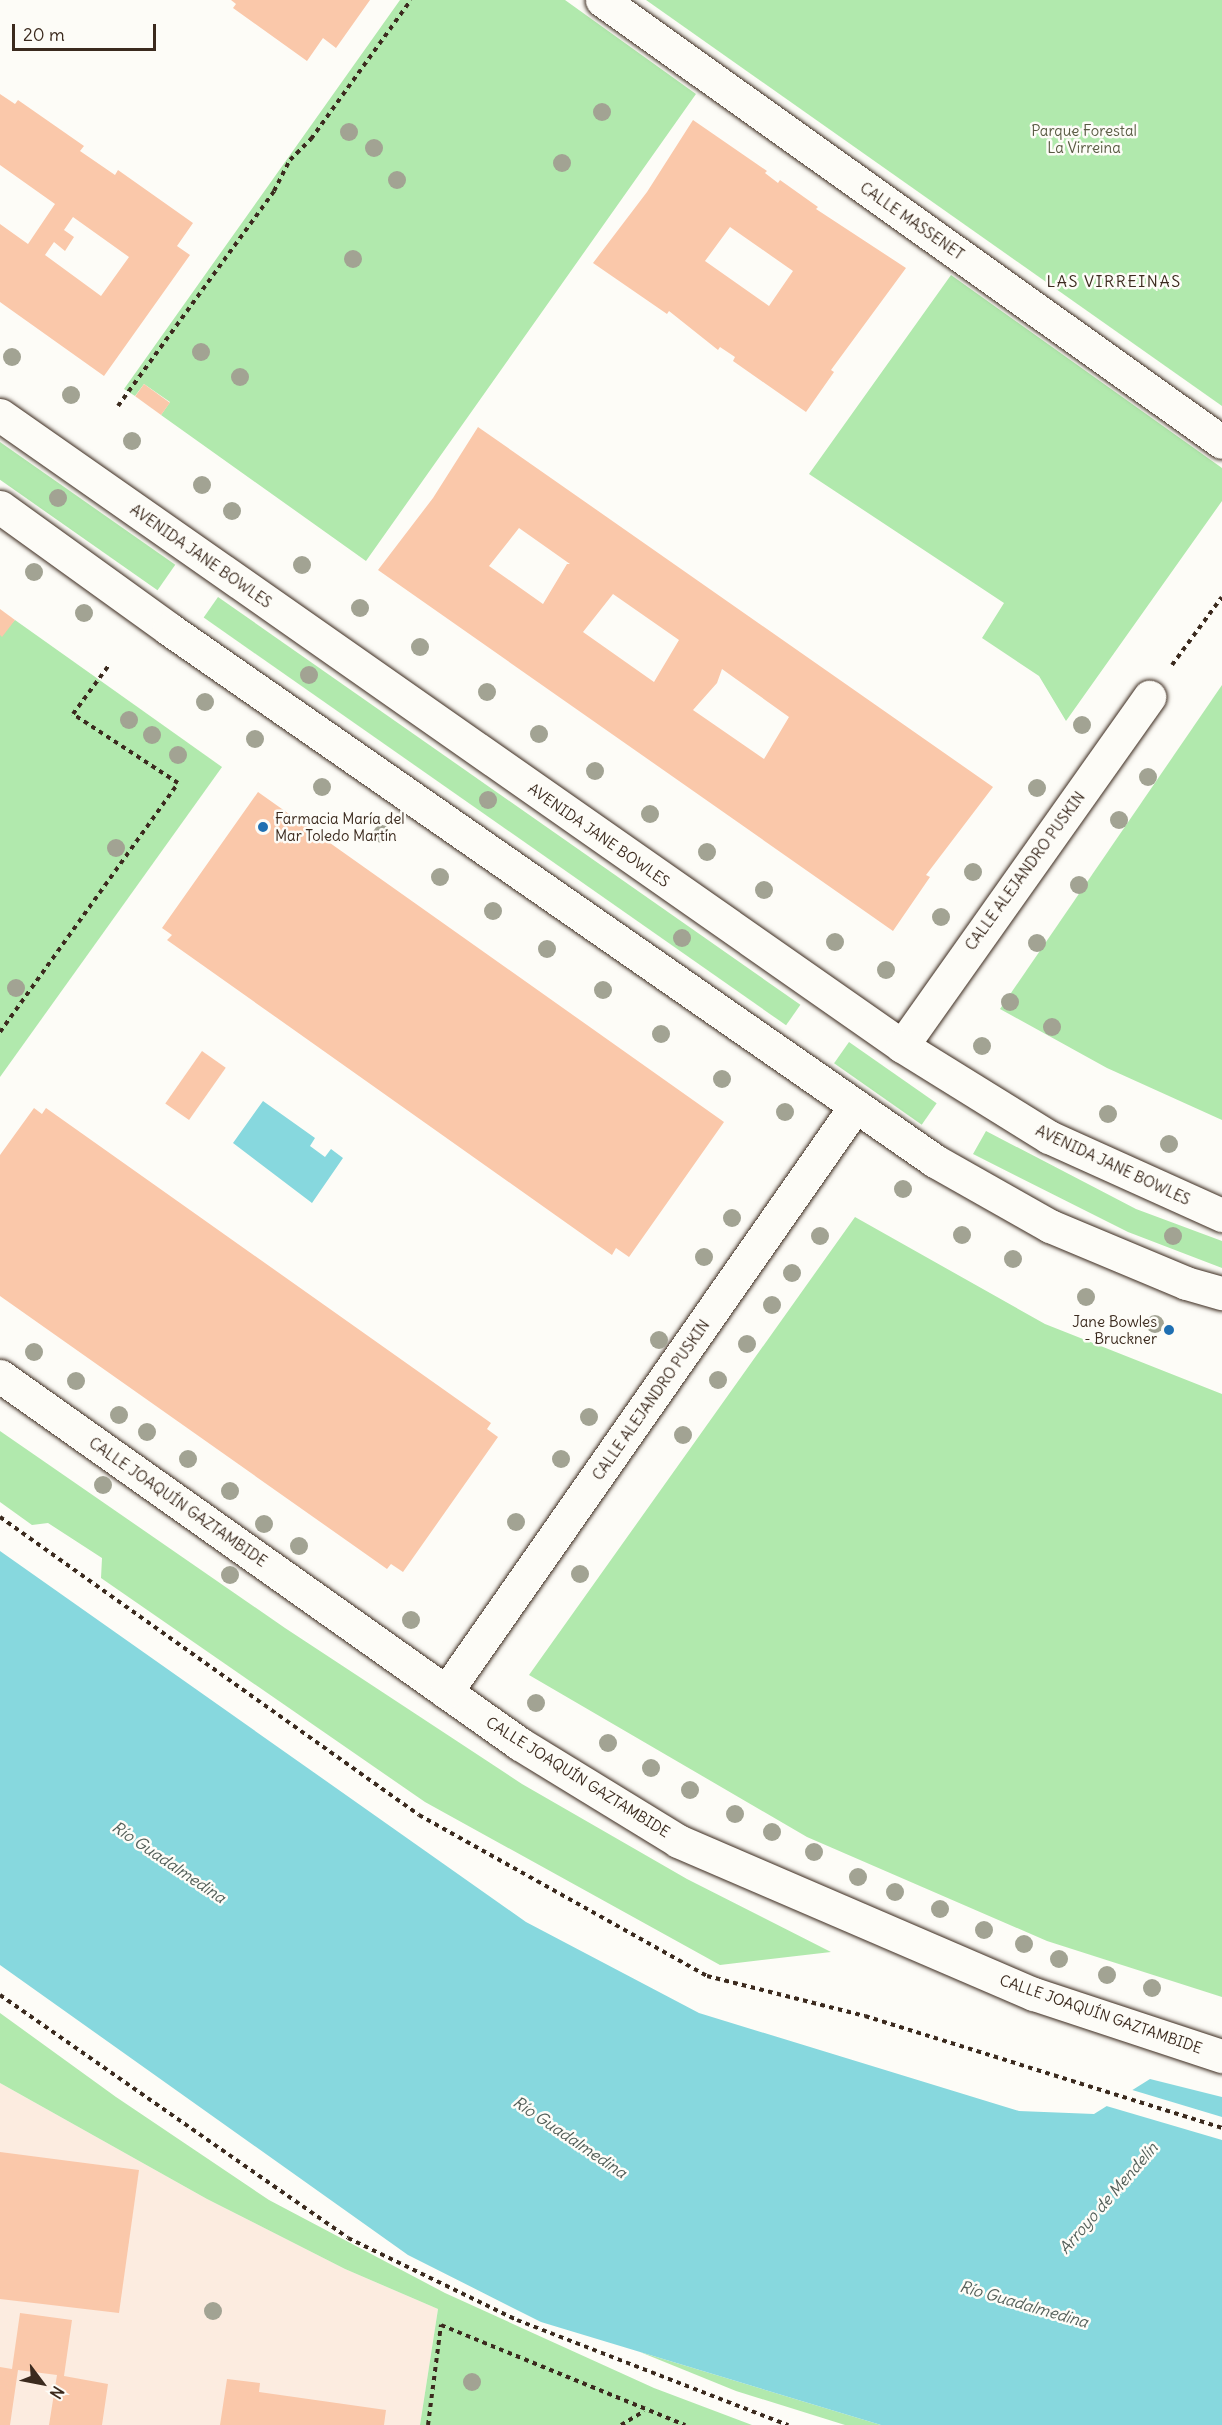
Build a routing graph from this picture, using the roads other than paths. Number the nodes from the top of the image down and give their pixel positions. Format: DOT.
graph roads {
  1 [pos="602,0"];
  2 [pos="0,415"];
  3 [pos="1222,442"];
  4 [pos="0,507"];
  5 [pos="1149,697"];
  6 [pos="902,1046"];
  7 [pos="854,1108"];
  8 [pos="1222,1215"];
  9 [pos="1222,1293"];
  10 [pos="0,1376"];
  11 [pos="446,1692"];
  12 [pos="1222,2056"];
  1 -- 3 [label="street, CALLE MASSENET"];
  2 -- 6 [label="street, AVENIDA JANE BOWLES"];
  4 -- 7 [label="street"];
  5 -- 6 [label="street, CALLE ALEJANDRO PUSKIN"];
  6 -- 8 [label="street, AVENIDA JANE BOWLES"];
  7 -- 9 [label="street"];
  7 -- 11 [label="street, CALLE ALEJANDRO PUSKIN"];
  10 -- 11 [label="street, CALLE JOAQUÍN GAZTAMBIDE"];
  11 -- 12 [label="street, CALLE JOAQUÍN GAZTAMBIDE"];
}
